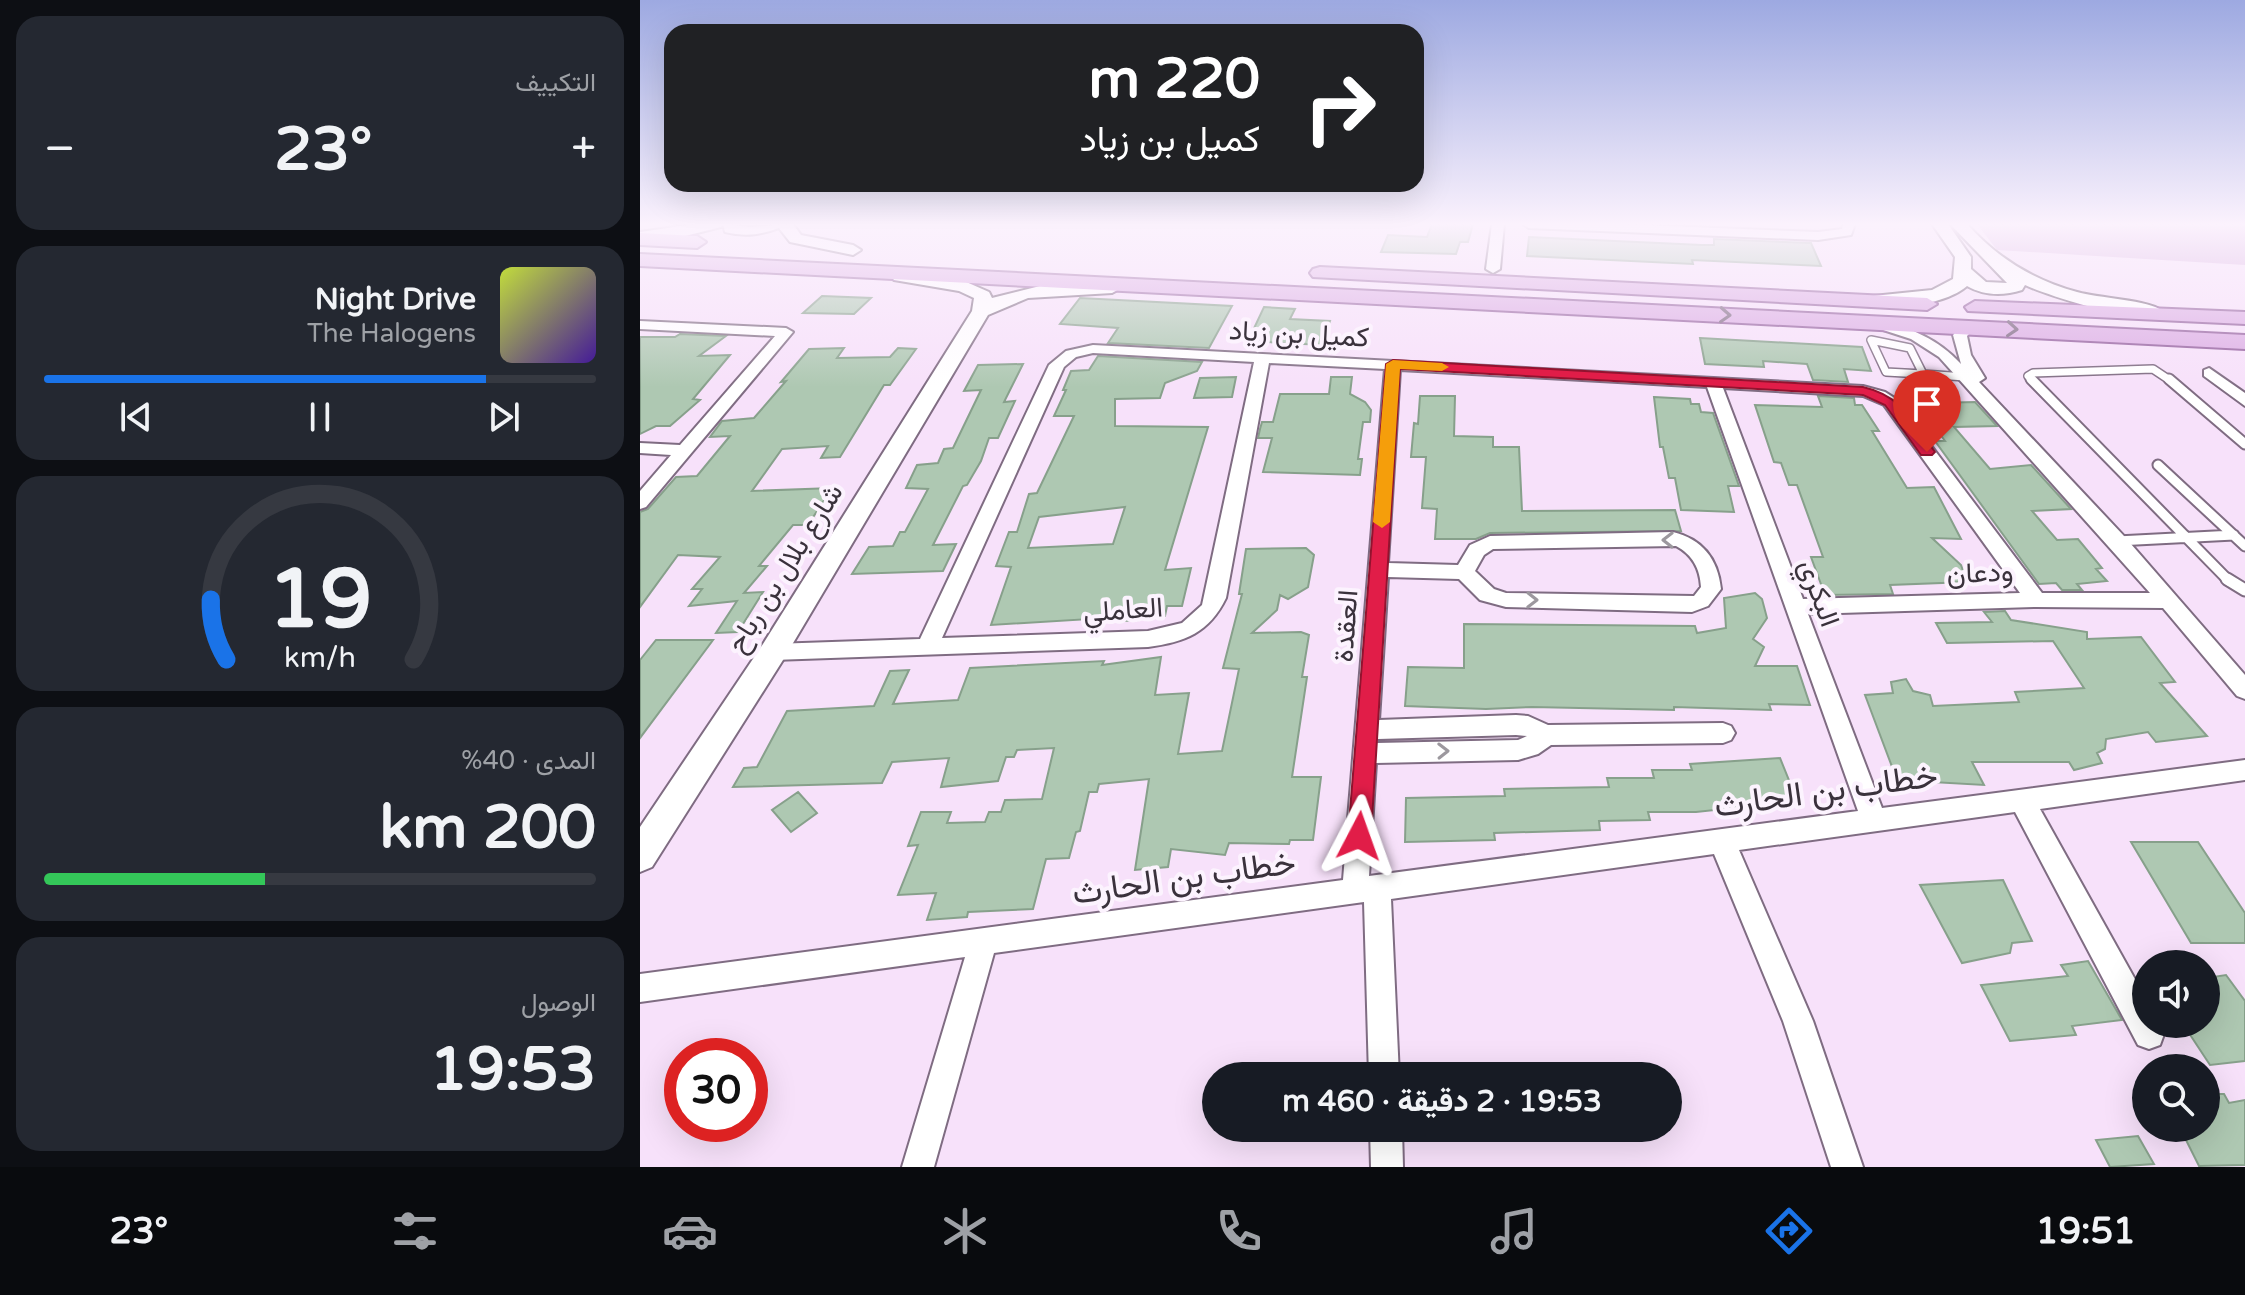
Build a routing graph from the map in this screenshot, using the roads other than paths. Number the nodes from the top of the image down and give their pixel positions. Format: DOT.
graph roads {
  1 [pos="936,278"];
  2 [pos="1086,278"];
  3 [pos="1436,278"];
  4 [pos="1472,278"];
  5 [pos="1505,278"];
  6 [pos="1961,278"];
  7 [pos="1968,278"];
  8 [pos="2013,278"];
  9 [pos="2023,278"];
  10 [pos="1469,280"];
  11 [pos="1511,283"];
  12 [pos="1168,286"];
  13 [pos="1863,301"];
  14 [pos="981,311"];
  15 [pos="2183,315"];
  16 [pos="2245,318"];
  17 [pos="1876,323"];
  18 [pos="640,325"];
  19 [pos="1964,333"];
  20 [pos="1927,342"];
  21 [pos="2245,342"];
  22 [pos="1262,359"];
  23 [pos="1393,364"];
  24 [pos="2209,373"];
  25 [pos="1924,376"];
  26 [pos="1965,377"];
  27 [pos="1713,383"];
  28 [pos="2245,401"];
  29 [pos="2015,430"];
  30 [pos="2245,444"];
  31 [pos="640,448"];
  32 [pos="685,451"];
  33 [pos="2158,465"];
  34 [pos="640,503"];
  35 [pos="2234,535"];
  36 [pos="2186,538"];
  37 [pos="2117,541"];
  38 [pos="2245,546"];
  39 [pos="1379,570"];
  40 [pos="1464,572"];
  41 [pos="2245,590"];
  42 [pos="2036,600"];
  43 [pos="2169,601"];
  44 [pos="1793,607"];
  45 [pos="928,645"];
  46 [pos="773,652"];
  47 [pos="2245,690"];
  48 [pos="1723,733"];
  49 [pos="1366,741"];
  50 [pos="2245,770"];
  51 [pos="2022,801"];
  52 [pos="1874,821"];
  53 [pos="1722,841"];
  54 [pos="640,856"];
  55 [pos="1366,889"];
  56 [pos="984,941"];
  57 [pos="640,988"];
  58 [pos="2132,1003"];
  59 [pos="1383,1062"];
  60 [pos="1386,1142"];
  61 [pos="918,1167"];
  62 [pos="1387,1167"];
  63 [pos="1847,1167"];
  1 -- 14 [label="street"];
  2 -- 12 [label="main road"];
  3 -- 10 [label="main road"];
  4 -- 10 [label="street"];
  5 -- 11 [label="street"];
  6 -- 13 [label="street"];
  7 -- 8 [label="street"];
  9 -- 15 [label="street"];
  10 -- 11 [label="main road"];
  11 -- 13 [label="main road"];
  12 -- 14 [label="street"];
  12 -- 17 [label="main road, one-way"];
  13 -- 15 [label="main road"];
  14 -- 46 [label="street, شارع بلال بن رباح"];
  15 -- 16 [label="main road"];
  17 -- 19 [label="main road"];
  17 -- 20 [label="street"];
  18 -- 32 [label="street"];
  19 -- 20 [label="street"];
  19 -- 21 [label="main road, one-way"];
  19 -- 29 [label="street"];
  20 -- 26 [label="street"];
  22 -- 23 [label="street, كميل بن زياد"];
  22 -- 45 [label="street, كميل بن زياد"];
  22 -- 45 [label="street, العاملي"];
  23 -- 27 [label="street, كميل بن زياد"];
  23 -- 39 [label="street, العقدة"];
  24 -- 28 [label="street"];
  25 -- 25 [label="lane"];
  25 -- 26 [label="lane"];
  26 -- 29 [label="street"];
  27 -- 42 [label="street, كميل بن زياد"];
  27 -- 44 [label="street, البكري"];
  29 -- 37 [label="street"];
  30 -- 36 [label="lane"];
  31 -- 32 [label="street"];
  32 -- 34 [label="street"];
  33 -- 35 [label="lane"];
  35 -- 36 [label="lane"];
  35 -- 38 [label="lane"];
  36 -- 37 [label="lane"];
  36 -- 41 [label="lane"];
  37 -- 43 [label="street"];
  39 -- 40 [label="street"];
  39 -- 49 [label="street, العقدة"];
  40 -- 40 [label="street, one-way"];
  42 -- 43 [label="street, ودعان"];
  42 -- 44 [label="street, ودعان"];
  43 -- 47 [label="street"];
  44 -- 52 [label="street, البكري"];
  45 -- 46 [label="street, العاملي"];
  46 -- 54 [label="street, شارع بلال بن رباح"];
  48 -- 49 [label="street"];
  49 -- 55 [label="street, العقدة"];
  50 -- 51 [label="street, خطاب بن الحارث"];
  51 -- 52 [label="street, خطاب بن الحارث"];
  51 -- 58 [label="street"];
  52 -- 53 [label="street, خطاب بن الحارث"];
  53 -- 55 [label="street, خطاب بن الحارث"];
  53 -- 63 [label="street"];
  55 -- 56 [label="street, خطاب بن الحارث"];
  55 -- 59 [label="street, العقدة"];
  56 -- 57 [label="street, خطاب بن الحارث"];
  56 -- 61 [label="street"];
  60 -- 62 [label="street"];
}
